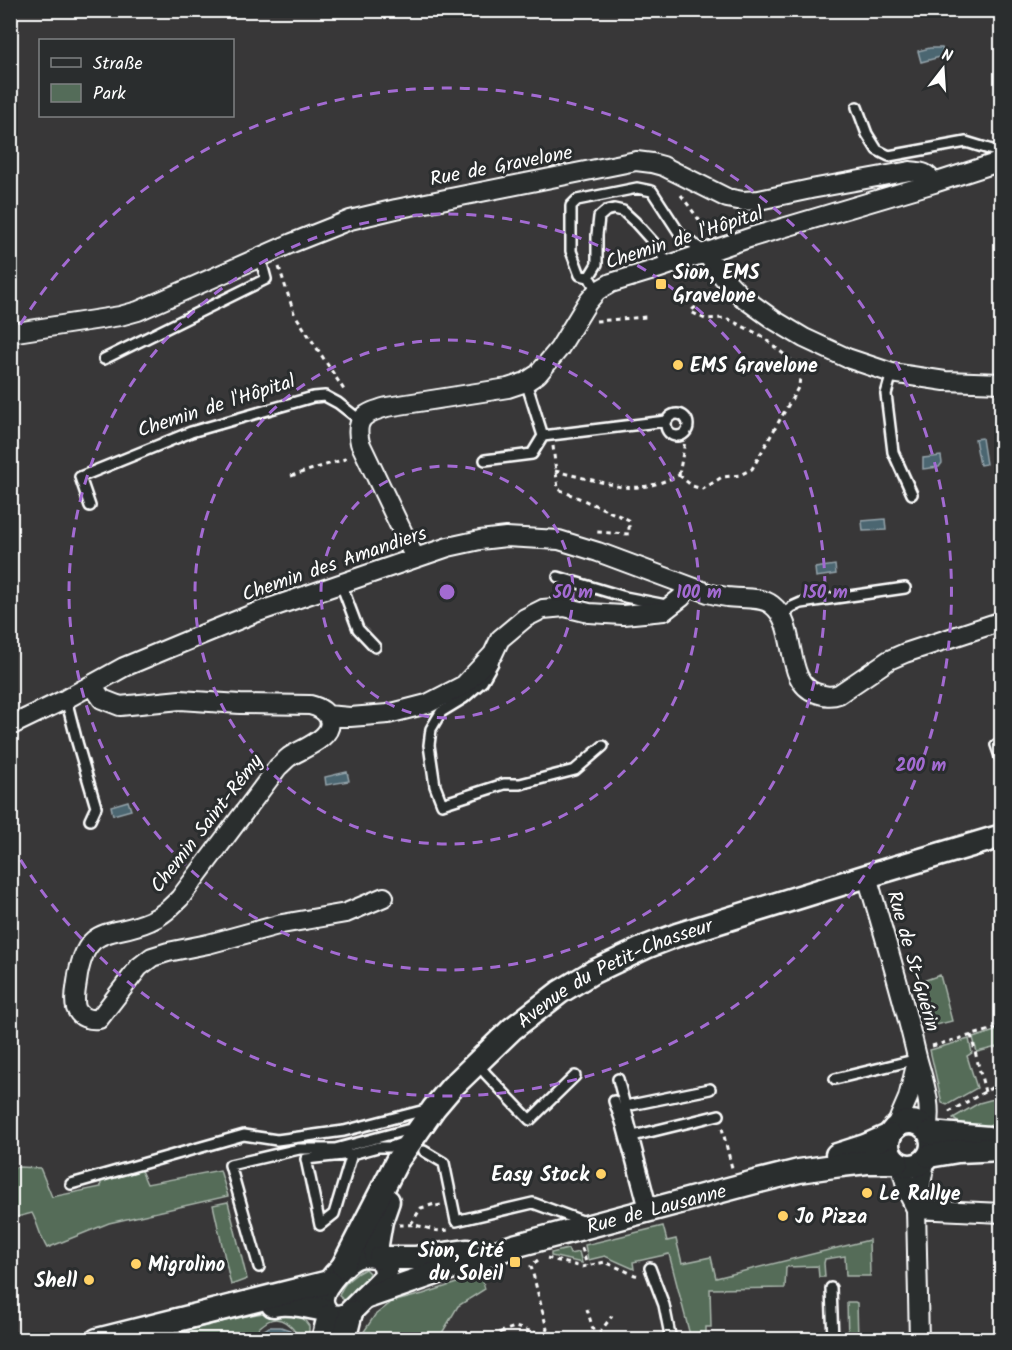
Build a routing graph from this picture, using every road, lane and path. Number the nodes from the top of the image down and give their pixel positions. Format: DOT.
graph roads {
  1 [pos="857,107"];
  2 [pos="1002,153"];
  3 [pos="1002,161"];
  4 [pos="934,183"];
  5 [pos="676,188"];
  6 [pos="711,251"];
  7 [pos="260,261"];
  8 [pos="669,265"];
  9 [pos="593,284"];
  10 [pos="701,302"];
  11 [pos="646,317"];
  12 [pos="596,321"];
  13 [pos="10,333"];
  14 [pos="104,359"];
  15 [pos="892,373"];
  16 [pos="526,382"];
  17 [pos="1002,383"];
  18 [pos="346,394"];
  19 [pos="361,421"];
  20 [pos="666,421"];
  21 [pos="687,430"];
  22 [pos="547,435"];
  23 [pos="364,453"];
  24 [pos="485,460"];
  25 [pos="555,471"];
  26 [pos="679,475"];
  27 [pos="291,476"];
  28 [pos="912,494"];
  29 [pos="90,506"];
  30 [pos="629,534"];
  31 [pos="415,558"];
  32 [pos="558,577"];
  33 [pos="341,584"];
  34 [pos="686,586"];
  35 [pos="905,588"];
  36 [pos="670,606"];
  37 [pos="782,615"];
  38 [pos="1002,621"];
  39 [pos="375,647"];
  40 [pos="492,654"];
  41 [pos="92,685"];
  42 [pos="66,699"];
  43 [pos="327,714"];
  44 [pos="10,726"];
  45 [pos="1002,744"];
  46 [pos="603,747"];
  47 [pos="1002,762"];
  48 [pos="90,820"];
  49 [pos="1002,836"];
  50 [pos="867,876"];
  51 [pos="384,897"];
  52 [pos="1002,1027"];
  53 [pos="971,1035"];
  54 [pos="917,1055"];
  55 [pos="477,1063"];
  56 [pos="575,1076"];
  57 [pos="618,1079"];
  58 [pos="835,1079"];
  59 [pos="1002,1082"];
  60 [pos="710,1089"];
  61 [pos="985,1092"];
  62 [pos="614,1101"];
  63 [pos="626,1106"];
  64 [pos="719,1115"];
  65 [pos="937,1125"];
  66 [pos="423,1131"];
  67 [pos="893,1131"];
  68 [pos="633,1136"];
  69 [pos="1002,1140"];
  70 [pos="1002,1149"];
  71 [pos="352,1154"];
  72 [pos="927,1159"];
  73 [pos="899,1163"];
  74 [pos="799,1171"];
  75 [pos="734,1173"];
  76 [pos="71,1184"];
  77 [pos="452,1202"];
  78 [pos="916,1209"];
  79 [pos="648,1210"];
  80 [pos="1002,1214"];
  81 [pos="456,1221"];
  82 [pos="411,1224"];
  83 [pos="396,1225"];
  84 [pos="586,1233"];
  85 [pos="514,1246"];
  86 [pos="377,1257"];
  87 [pos="587,1266"];
  88 [pos="259,1267"];
  89 [pos="996,1270"];
  90 [pos="1002,1270"];
  91 [pos="651,1273"];
  92 [pos="336,1274"];
  93 [pos="831,1288"];
  94 [pos="342,1309"];
  95 [pos="587,1309"];
  96 [pos="612,1316"];
  97 [pos="544,1335"];
  98 [pos="621,1336"];
  99 [pos="595,1338"];
  100 [pos="97,1340"];
  101 [pos="129,1340"];
  102 [pos="323,1340"];
  103 [pos="344,1340"];
  104 [pos="496,1340"];
  105 [pos="548,1340"];
  106 [pos="671,1340"];
  107 [pos="833,1340"];
  108 [pos="919,1340"];
  1 -- 2 [label="lane"];
  3 -- 4 [label="street"];
  4 -- 6 [label="street, Chemin de l'Hôpital"];
  4 -- 7 [label="street, Rue de Gravelone"];
  5 -- 6 [label="path"];
  6 -- 8 [label="street, Chemin de l'Hôpital"];
  6 -- 9 [label="lane"];
  6 -- 15 [label="street"];
  7 -- 13 [label="street, Rue de Gravelone"];
  7 -- 14 [label="lane"];
  7 -- 18 [label="path"];
  8 -- 9 [label="street, Chemin de l'Hôpital"];
  8 -- 9 [label="lane"];
  9 -- 16 [label="street, Chemin de l'Hôpital"];
  10 -- 26 [label="path"];
  11 -- 12 [label="path"];
  15 -- 17 [label="street"];
  15 -- 28 [label="lane"];
  16 -- 19 [label="street, Chemin de l'Hôpital"];
  16 -- 22 [label="lane"];
  19 -- 23 [label="street"];
  19 -- 29 [label="lane, Chemin de l'Hôpital"];
  20 -- 21 [label="lane"];
  20 -- 21 [label="lane"];
  20 -- 22 [label="lane"];
  21 -- 26 [label="path"];
  22 -- 24 [label="lane"];
  22 -- 25 [label="path"];
  23 -- 27 [label="path"];
  23 -- 31 [label="street"];
  25 -- 26 [label="path"];
  25 -- 30 [label="path"];
  31 -- 33 [label="street, Chemin des Amandiers"];
  31 -- 34 [label="street, Chemin des Amandiers"];
  32 -- 36 [label="lane"];
  33 -- 39 [label="lane"];
  33 -- 41 [label="street, Chemin des Amandiers"];
  34 -- 36 [label="street"];
  34 -- 37 [label="street, Chemin des Amandiers"];
  35 -- 37 [label="lane"];
  36 -- 40 [label="street"];
  37 -- 38 [label="street"];
  40 -- 43 [label="street"];
  40 -- 46 [label="lane"];
  41 -- 42 [label="street, Chemin des Amandiers"];
  41 -- 43 [label="street"];
  42 -- 44 [label="street, Chemin des Amandiers"];
  42 -- 48 [label="lane"];
  43 -- 51 [label="street, Chemin Saint-Rémy"];
  45 -- 47 [label="lane"];
  49 -- 50 [label="street, Avenue du Petit-Chasseur"];
  50 -- 54 [label="street, Rue de St-Guérin"];
  50 -- 55 [label="street, Avenue du Petit-Chasseur"];
  52 -- 53 [label="path"];
  53 -- 54 [label="path"];
  53 -- 61 [label="path"];
  54 -- 58 [label="lane"];
  54 -- 65 [label="street, Rue de St-Guérin"];
  54 -- 67 [label="street, Rue de St-Guérin"];
  55 -- 56 [label="lane"];
  55 -- 66 [label="street, Avenue du Petit-Chasseur"];
  57 -- 63 [label="lane"];
  59 -- 61 [label="path"];
  60 -- 63 [label="lane"];
  61 -- 65 [label="path"];
  62 -- 79 [label="lane"];
  63 -- 68 [label="lane"];
  64 -- 68 [label="lane"];
  64 -- 75 [label="path"];
  65 -- 67 [label="street"];
  65 -- 69 [label="street"];
  65 -- 72 [label="street"];
  66 -- 71 [label="lane"];
  66 -- 76 [label="lane"];
  66 -- 77 [label="lane"];
  66 -- 86 [label="street"];
  66 -- 88 [label="lane"];
  66 -- 92 [label="street, Avenue du Petit-Chasseur"];
  67 -- 73 [label="street"];
  67 -- 74 [label="street, Rue de Lausanne"];
  68 -- 79 [label="lane"];
  70 -- 72 [label="street"];
  71 -- 71 [label="lane"];
  72 -- 73 [label="street"];
  72 -- 78 [label="street"];
  73 -- 74 [label="street, Rue de Lausanne"];
  73 -- 78 [label="street"];
  74 -- 79 [label="street, Rue de Lausanne"];
  77 -- 81 [label="lane"];
  77 -- 82 [label="path"];
  78 -- 80 [label="street"];
  78 -- 108 [label="street"];
  79 -- 84 [label="street, Rue de Lausanne"];
  81 -- 82 [label="path"];
  81 -- 84 [label="lane"];
  82 -- 83 [label="path"];
  84 -- 85 [label="street, Rue de Lausanne"];
  84 -- 87 [label="path"];
  85 -- 86 [label="street, Rue de Lausanne"];
  85 -- 94 [label="street, Rue de Lausanne"];
  86 -- 92 [label="street, Rue de Lausanne"];
  86 -- 94 [label="street"];
  87 -- 91 [label="path"];
  87 -- 97 [label="path"];
  89 -- 90 [label="path"];
  91 -- 106 [label="lane"];
  92 -- 94 [label="street, Avenue du Petit-Chasseur"];
  92 -- 100 [label="street"];
  93 -- 107 [label="lane"];
  94 -- 101 [label="street"];
  94 -- 102 [label="street"];
  94 -- 103 [label="street"];
  95 -- 99 [label="path"];
  96 -- 99 [label="path"];
  97 -- 104 [label="path"];
  97 -- 105 [label="path"];
  98 -- 99 [label="path"];
}
